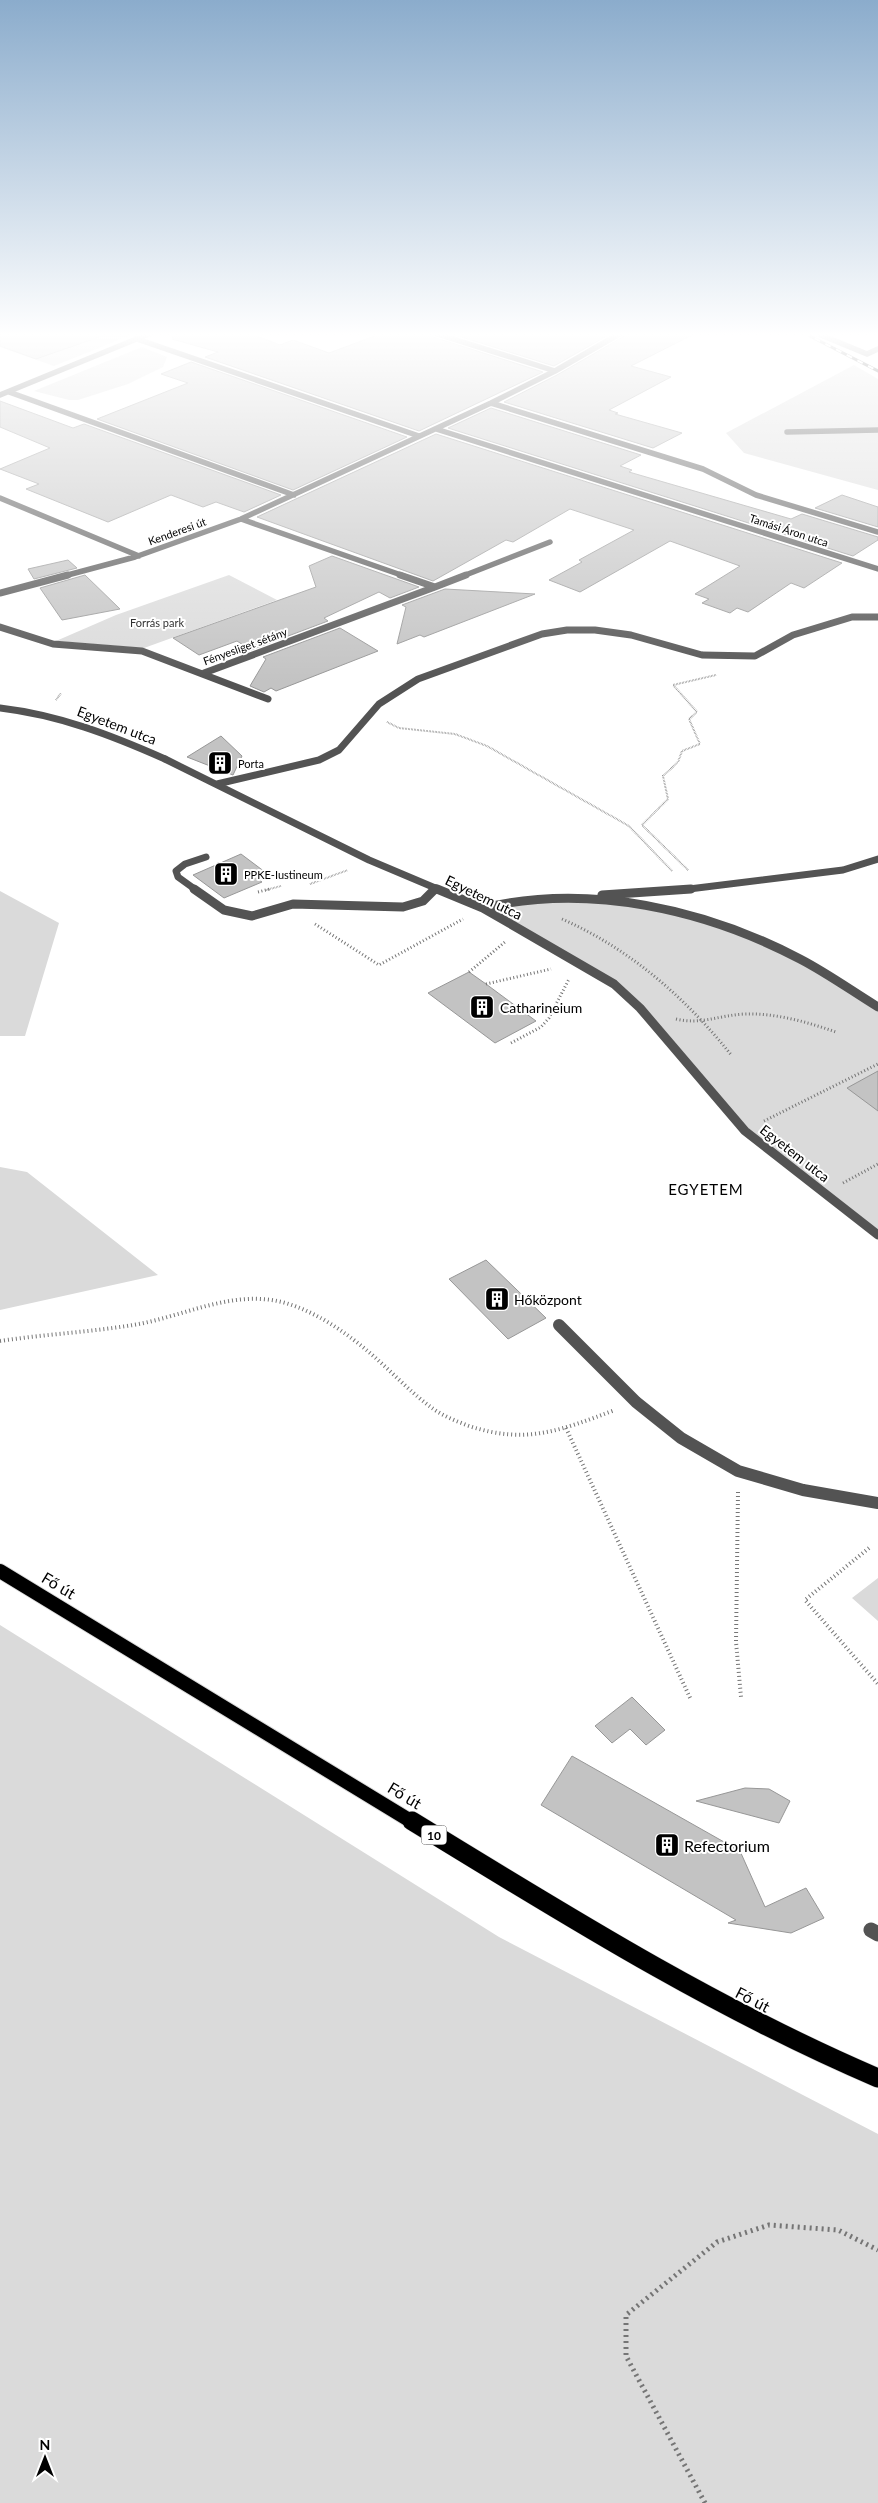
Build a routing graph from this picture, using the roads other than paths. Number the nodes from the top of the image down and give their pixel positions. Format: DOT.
graph roads {
  1 [pos="169,450"];
  2 [pos="390,450"];
  3 [pos="502,450"];
  4 [pos="641,450"];
  5 [pos="294,495"];
  6 [pos="0,498"];
  7 [pos="241,519"];
  8 [pos="878,532"];
  9 [pos="550,542"];
  10 [pos="139,556"];
  11 [pos="878,568"];
  12 [pos="435,587"];
  13 [pos="0,593"];
  14 [pos="878,617"];
  15 [pos="0,627"];
  16 [pos="204,673"];
  17 [pos="268,699"];
  18 [pos="3,708"];
  19 [pos="0,716"];
  20 [pos="217,784"];
  21 [pos="206,857"];
  22 [pos="878,858"];
  23 [pos="436,888"];
  24 [pos="582,897"];
  25 [pos="483,908"];
  26 [pos="878,1007"];
  27 [pos="878,1236"];
  28 [pos="560,1325"];
  29 [pos="878,1503"];
  30 [pos="0,1571"];
  31 [pos="878,2078"];
  1 -- 5 [label="street"];
  2 -- 5 [label="street, Kenderesi út"];
  3 -- 11 [label="street, Tamási Áron utca"];
  4 -- 8 [label="street"];
  5 -- 7 [label="street, Kenderesi út"];
  6 -- 10 [label="street"];
  7 -- 10 [label="street, Kenderesi út"];
  7 -- 12 [label="street"];
  9 -- 12 [label="street, Fényesliget sétány"];
  10 -- 13 [label="street, Kenderesi út"];
  12 -- 16 [label="street, Fényesliget sétány"];
  14 -- 20 [label="street"];
  15 -- 16 [label="street, Fényesliget sétány"];
  16 -- 17 [label="street"];
  18 -- 19 [label="street"];
  18 -- 20 [label="street, Egyetem utca"];
  20 -- 23 [label="street, Egyetem utca"];
  21 -- 23 [label="street"];
  22 -- 24 [label="street"];
  23 -- 25 [label="street, Egyetem utca"];
  24 -- 25 [label="street"];
  24 -- 26 [label="street"];
  25 -- 27 [label="street, Egyetem utca"];
  28 -- 29 [label="street"];
  30 -- 31 [label="main road, Fő út / 10"];
}
